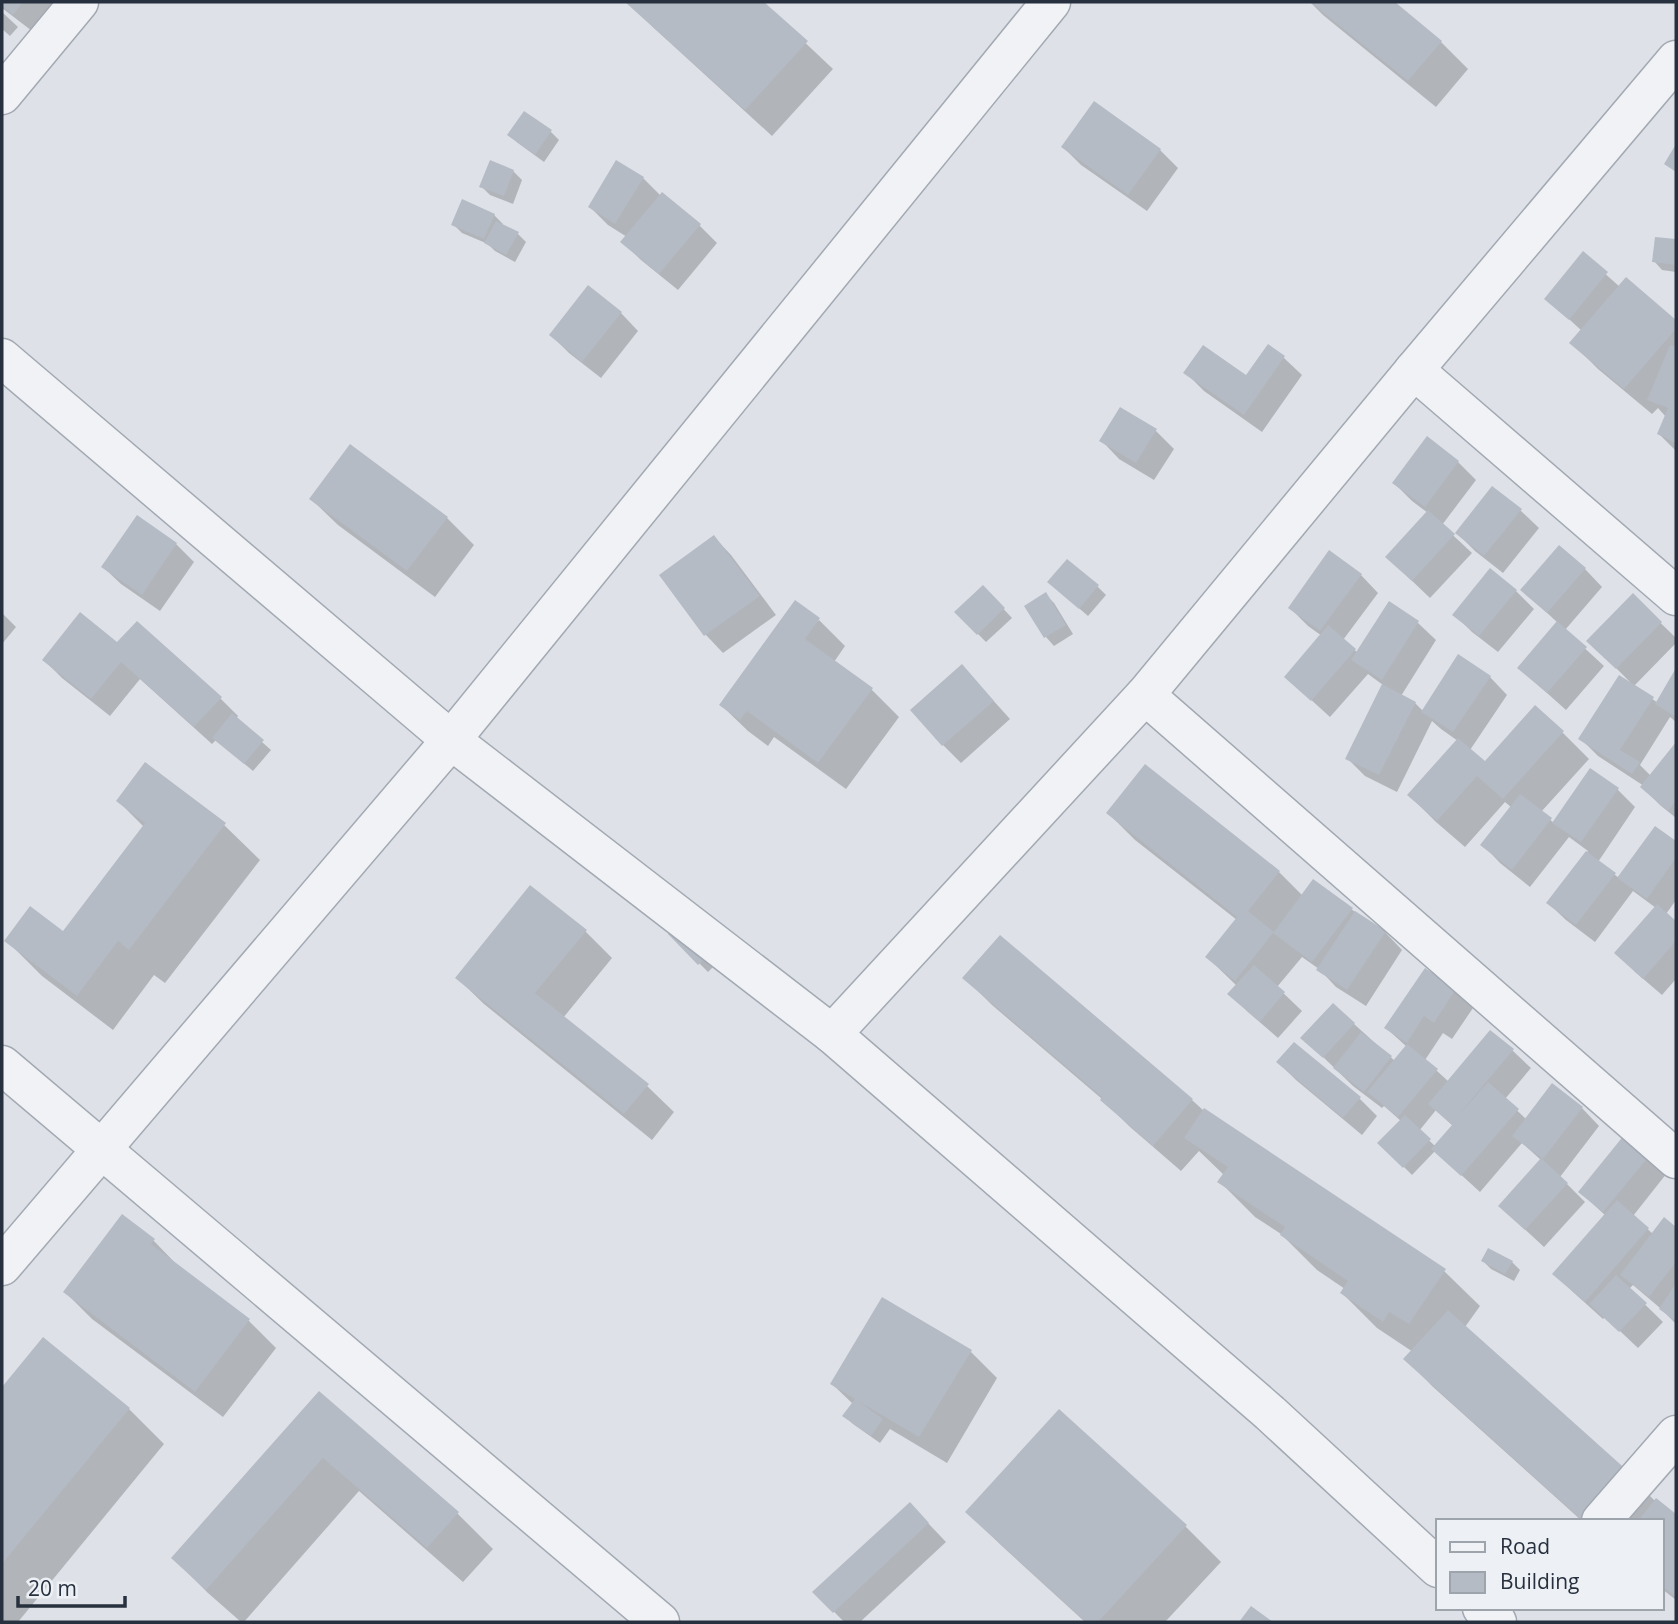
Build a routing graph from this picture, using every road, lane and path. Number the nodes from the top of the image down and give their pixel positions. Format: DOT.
graph roads {
  1 [pos="79,2"];
  2 [pos="1051,2"];
  3 [pos="1676,60"];
  4 [pos="2,95"];
  5 [pos="2,358"];
  6 [pos="1414,370"];
  7 [pos="1676,596"];
  8 [pos="1145,695"];
  9 [pos="452,740"];
  10 [pos="832,1034"];
  11 [pos="2,1065"];
  12 [pos="100,1149"];
  13 [pos="1676,1159"];
  14 [pos="2,1266"];
  15 [pos="1676,1435"];
  16 [pos="1603,1519"];
  17 [pos="1436,1566"];
  18 [pos="1484,1610"];
  19 [pos="660,1622"];
  20 [pos="1497,1622"];
  1 -- 4 [label="street"];
  2 -- 9 [label="street"];
  3 -- 6 [label="street"];
  5 -- 9 [label="street"];
  6 -- 7 [label="street"];
  6 -- 8 [label="street"];
  8 -- 10 [label="street"];
  8 -- 13 [label="street"];
  9 -- 10 [label="street"];
  9 -- 12 [label="street"];
  10 -- 17 [label="street"];
  11 -- 12 [label="street"];
  12 -- 14 [label="street"];
  12 -- 19 [label="street"];
  15 -- 16 [label="street"];
  18 -- 20 [label="street"];
}
